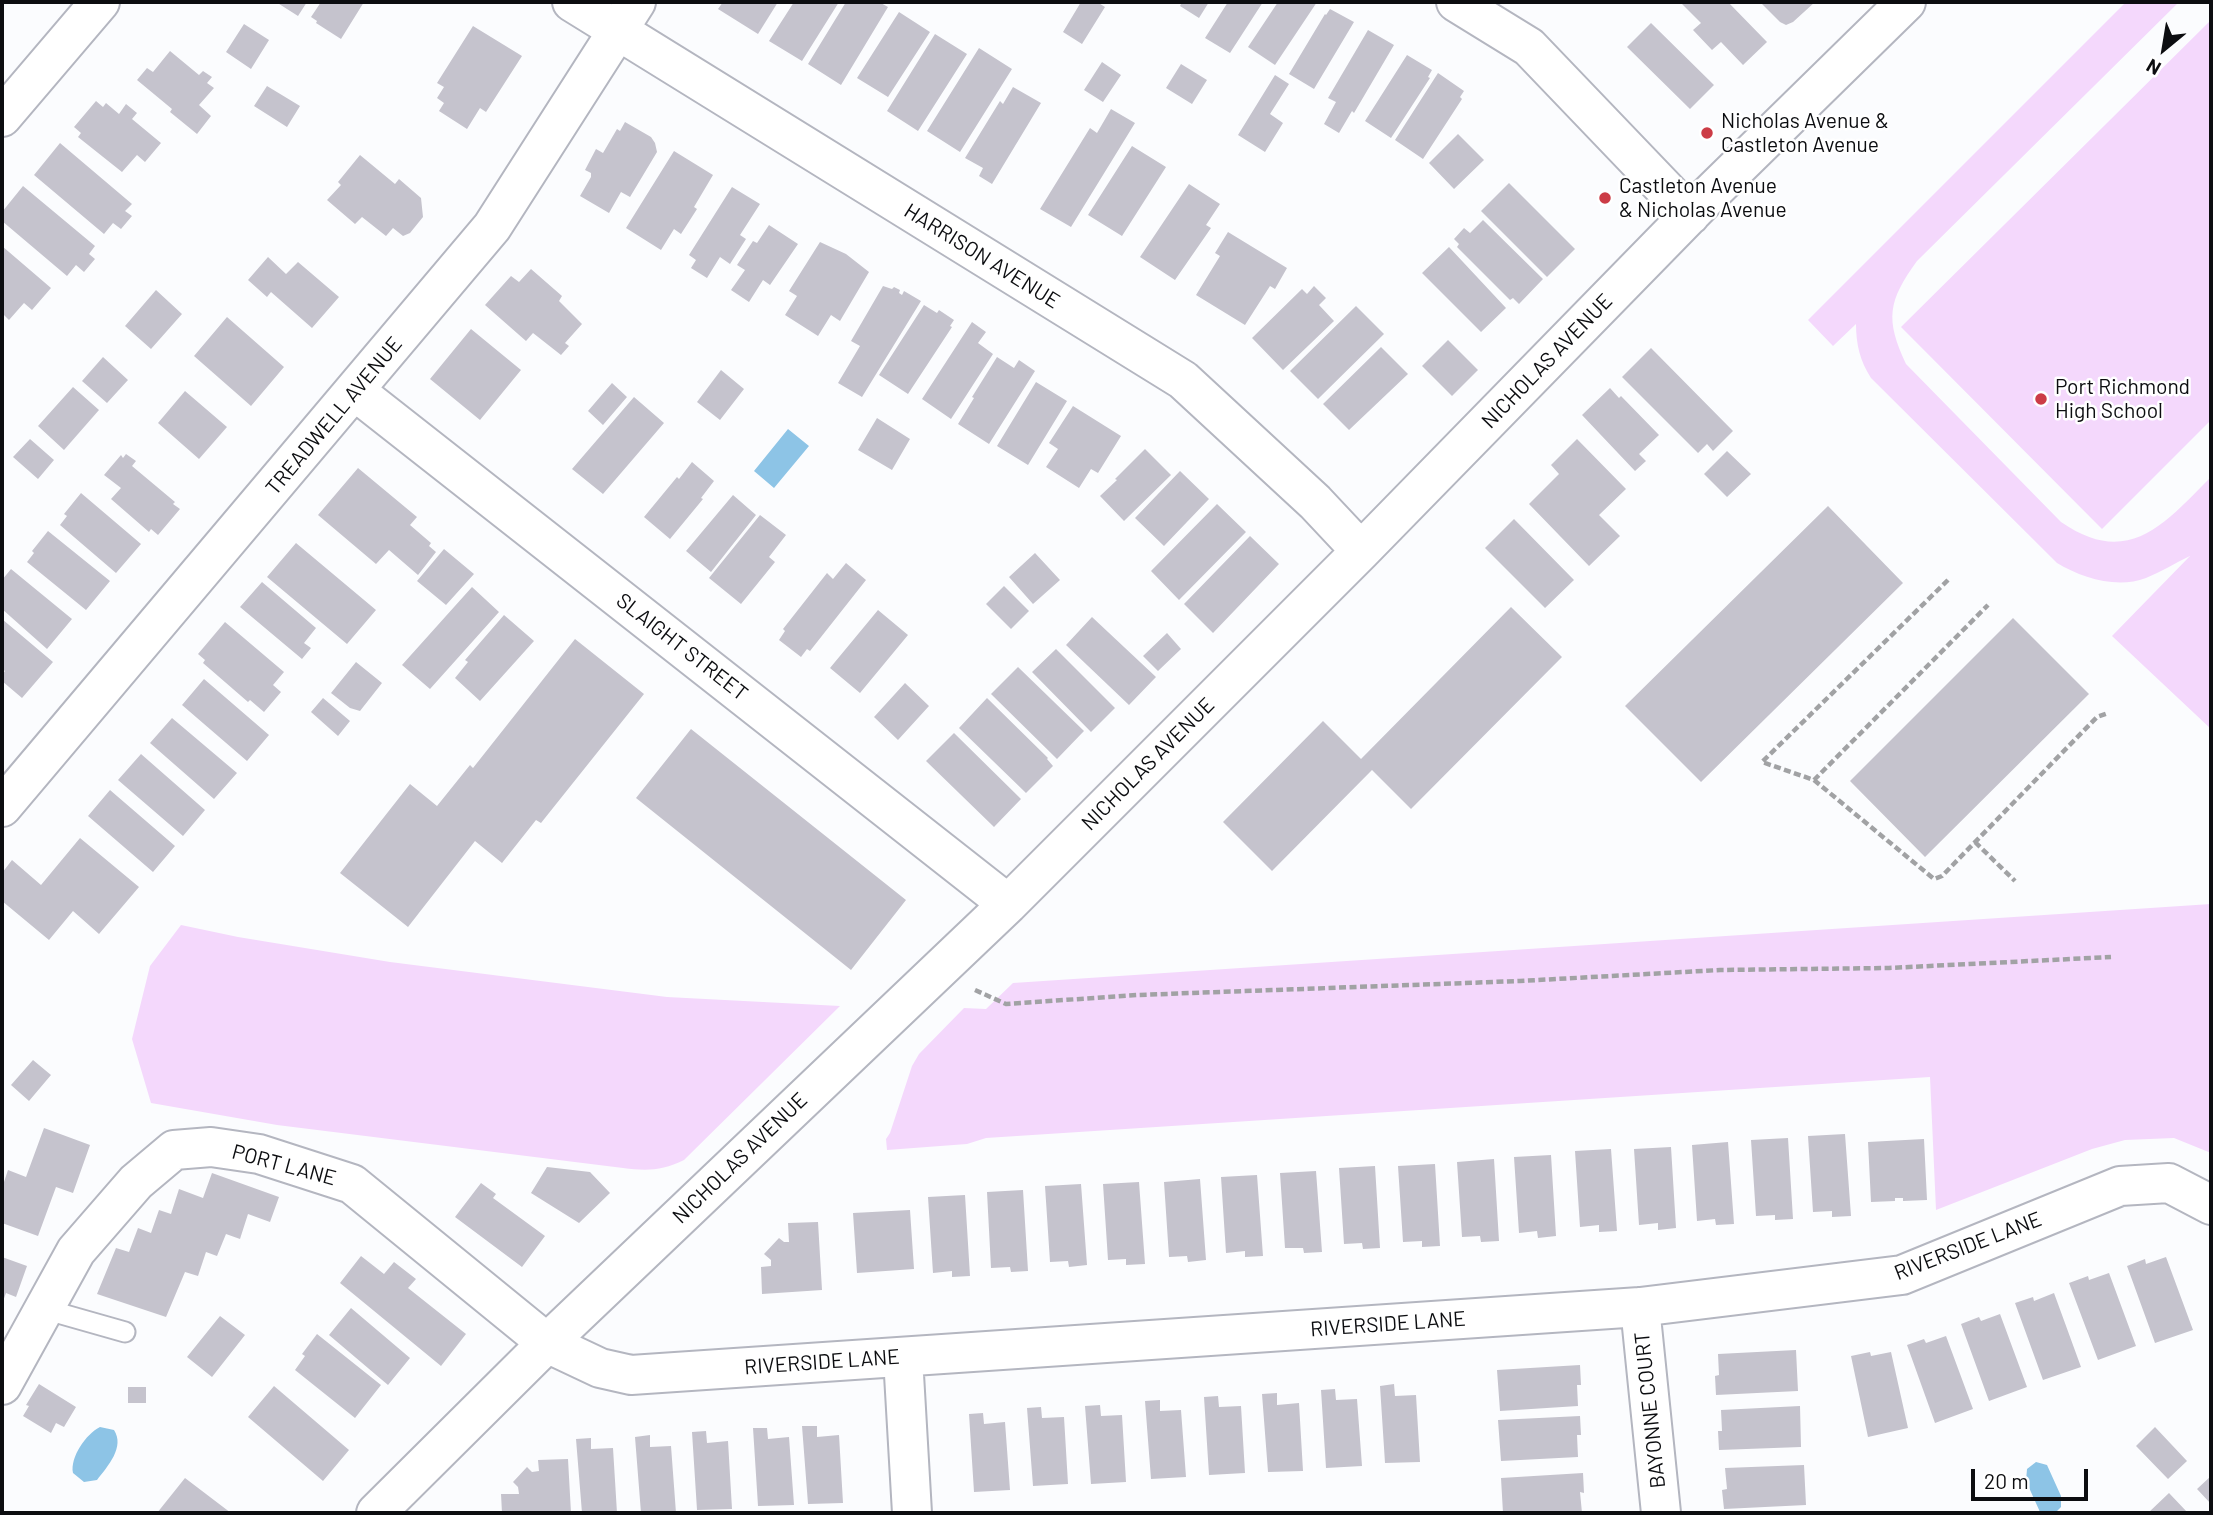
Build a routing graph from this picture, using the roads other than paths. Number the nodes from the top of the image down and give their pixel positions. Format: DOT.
graph roads {
  1 [pos="100,2"];
  2 [pos="572,2"];
  3 [pos="1456,2"];
  4 [pos="1906,2"];
  5 [pos="627,16"];
  6 [pos="2,117"];
  7 [pos="1690,215"];
  8 [pos="355,391"];
  9 [pos="1361,551"];
  10 [pos="2,807"];
  11 [pos="1007,904"];
  12 [pos="2211,1205"];
  13 [pos="1640,1307"];
  14 [pos="44,1309"];
  15 [pos="125,1332"];
  16 [pos="547,1343"];
  17 [pos="903,1357"];
  18 [pos="2,1385"];
  19 [pos="376,1513"];
  20 [pos="912,1513"];
  21 [pos="1661,1513"];
  1 -- 6 [label="street"];
  2 -- 5 [label="street, HARRISON AVENUE"];
  3 -- 7 [label="street"];
  4 -- 7 [label="street, NICHOLAS AVENUE"];
  5 -- 8 [label="street, TREADWELL AVENUE"];
  5 -- 9 [label="street, HARRISON AVENUE"];
  7 -- 9 [label="street, NICHOLAS AVENUE"];
  8 -- 10 [label="street, TREADWELL AVENUE"];
  8 -- 11 [label="street, SLAIGHT STREET"];
  9 -- 11 [label="street, NICHOLAS AVENUE"];
  11 -- 16 [label="street, NICHOLAS AVENUE"];
  12 -- 13 [label="street, RIVERSIDE LANE"];
  13 -- 17 [label="street, RIVERSIDE LANE"];
  13 -- 21 [label="street, BAYONNE COURT"];
  14 -- 15 [label="lane"];
  14 -- 16 [label="street, PORT LANE"];
  14 -- 18 [label="street, PORT LANE"];
  16 -- 17 [label="street, RIVERSIDE LANE"];
  16 -- 19 [label="street, NICHOLAS AVENUE"];
  17 -- 20 [label="street"];
}
